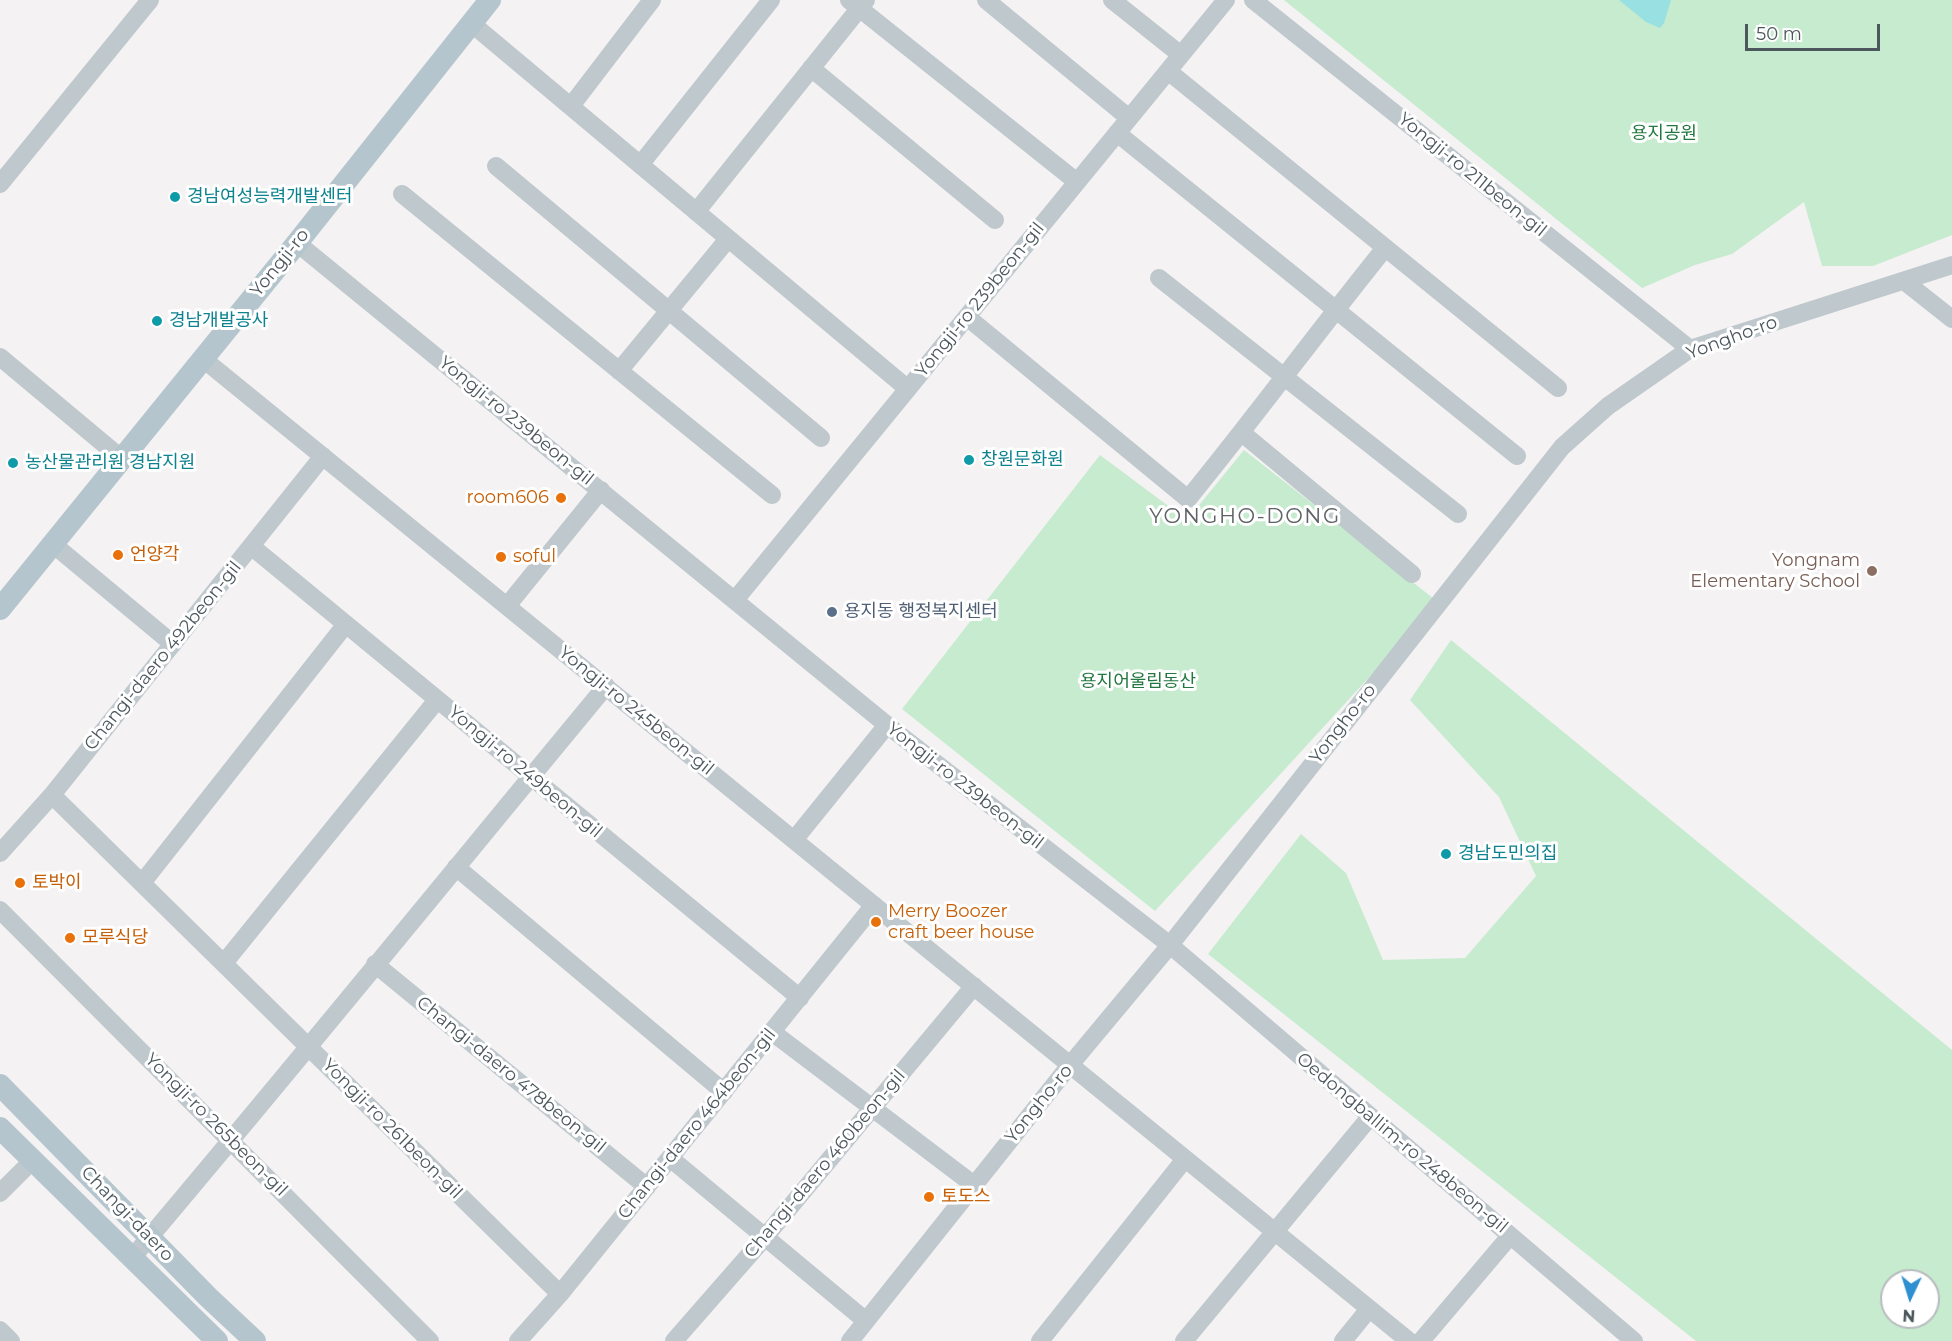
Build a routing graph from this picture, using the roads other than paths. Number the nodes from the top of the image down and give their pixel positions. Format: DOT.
graph roads {
  1 [pos="150,0"];
  2 [pos="490,0"];
  3 [pos="652,0"];
  4 [pos="771,0"];
  5 [pos="986,0"];
  6 [pos="1112,0"];
  7 [pos="1226,0"];
  8 [pos="1253,0"];
  9 [pos="858,3"];
  10 [pos="471,23"];
  11 [pos="1181,55"];
  12 [pos="811,68"];
  13 [pos="1168,71"];
  14 [pos="571,106"];
  15 [pos="1129,118"];
  16 [pos="1117,133"];
  17 [pos="640,165"];
  18 [pos="496,166"];
  19 [pos="1077,182"];
  20 [pos="0,184"];
  21 [pos="402,194"];
  22 [pos="696,212"];
  23 [pos="995,220"];
  24 [pos="728,238"];
  25 [pos="297,243"];
  26 [pos="1385,248"];
  27 [pos="1952,265"];
  28 [pos="1159,278"];
  29 [pos="1904,280"];
  30 [pos="1335,310"];
  31 [pos="669,311"];
  32 [pos="967,317"];
  33 [pos="1952,319"];
  34 [pos="1690,349"];
  35 [pos="0,357"];
  36 [pos="202,358"];
  37 [pos="619,371"];
  38 [pos="1285,377"];
  39 [pos="1558,388"];
  40 [pos="908,389"];
  41 [pos="1242,433"];
  42 [pos="821,438"];
  43 [pos="323,456"];
  44 [pos="1516,456"];
  45 [pos="122,459"];
  46 [pos="601,490"];
  47 [pos="772,495"];
  48 [pos="1458,514"];
  49 [pos="54,545"];
  50 [pos="251,546"];
  51 [pos="1412,574"];
  52 [pos="735,600"];
  53 [pos="507,606"];
  54 [pos="0,609"];
  55 [pos="346,624"];
  56 [pos="172,644"];
  57 [pos="606,686"];
  58 [pos="438,699"];
  59 [pos="887,725"];
  60 [pos="531,777"];
  61 [pos="52,795"];
  62 [pos="794,840"];
  63 [pos="0,853"];
  64 [pos="456,867"];
  65 [pos="142,883"];
  66 [pos="874,905"];
  67 [pos="0,910"];
  68 [pos="1170,945"];
  69 [pos="224,963"];
  70 [pos="375,964"];
  71 [pos="974,986"];
  72 [pos="800,998"];
  73 [pos="772,1032"];
  74 [pos="308,1046"];
  75 [pos="1070,1065"];
  76 [pos="0,1085"];
  77 [pos="724,1092"];
  78 [pos="872,1108"];
  79 [pos="1370,1117"];
  80 [pos="0,1128"];
  81 [pos="231,1141"];
  82 [pos="670,1158"];
  83 [pos="1185,1159"];
  84 [pos="33,1160"];
  85 [pos="974,1185"];
  86 [pos="647,1187"];
  87 [pos="0,1193"];
  88 [pos="1275,1232"];
  89 [pos="1510,1236"];
  90 [pos="765,1237"];
  91 [pos="150,1238"];
  92 [pos="132,1258"];
  93 [pos="560,1294"];
  94 [pos="1369,1309"];
  95 [pos="0,1330"];
  96 [pos="861,1333"];
  97 [pos="11,1341"];
  98 [pos="217,1341"];
  99 [pos="255,1341"];
  100 [pos="430,1341"];
  101 [pos="518,1341"];
  102 [pos="674,1341"];
  103 [pos="1040,1341"];
  104 [pos="1184,1341"];
  105 [pos="1343,1341"];
  106 [pos="1409,1341"];
  107 [pos="1421,1341"];
  108 [pos="1634,1341"];
  1 -- 20 [label="street"];
  2 -- 10 [label="main road, Yongji-ro"];
  3 -- 14 [label="street"];
  4 -- 17 [label="street"];
  5 -- 15 [label="street"];
  6 -- 11 [label="street"];
  7 -- 11 [label="street, Yongji-ro 239beon-gil"];
  8 -- 34 [label="street, Yongji-ro 211beon-gil"];
  9 -- 12 [label="street"];
  9 -- 19 [label="street"];
  10 -- 14 [label="street"];
  10 -- 25 [label="main road, Yongji-ro"];
  11 -- 13 [label="street, Yongji-ro 239beon-gil"];
  12 -- 22 [label="street"];
  12 -- 23 [label="street"];
  13 -- 15 [label="street, Yongji-ro 239beon-gil"];
  13 -- 26 [label="street"];
  14 -- 17 [label="street"];
  15 -- 16 [label="street, Yongji-ro 239beon-gil"];
  16 -- 19 [label="street, Yongji-ro 239beon-gil"];
  16 -- 30 [label="street"];
  17 -- 22 [label="street"];
  18 -- 31 [label="street"];
  19 -- 32 [label="street, Yongji-ro 239beon-gil"];
  21 -- 37 [label="street"];
  22 -- 24 [label="street"];
  24 -- 31 [label="street"];
  24 -- 40 [label="street"];
  25 -- 36 [label="main road, Yongji-ro"];
  25 -- 46 [label="street, Yongji-ro 239beon-gil"];
  26 -- 30 [label="street"];
  26 -- 39 [label="street"];
  27 -- 29 [label="street, Yongho-ro"];
  28 -- 38 [label="street"];
  29 -- 33 [label="street"];
  29 -- 34 [label="street, Yongho-ro"];
  30 -- 38 [label="street"];
  30 -- 44 [label="street"];
  31 -- 37 [label="street"];
  31 -- 42 [label="street"];
  32 -- 40 [label="street, Yongji-ro 239beon-gil"];
  32 -- 41 [label="street"];
  34 -- 68 [label="street, Yongho-ro"];
  35 -- 45 [label="street"];
  36 -- 43 [label="street, Yongji-ro 245beon-gil"];
  36 -- 45 [label="main road, Yongji-ro"];
  37 -- 47 [label="street"];
  38 -- 41 [label="street"];
  38 -- 48 [label="street"];
  40 -- 52 [label="street, Yongji-ro 239beon-gil"];
  41 -- 51 [label="street"];
  43 -- 50 [label="street, Changi-daero 492beon-gil"];
  43 -- 53 [label="street, Yongji-ro 245beon-gil"];
  45 -- 49 [label="main road, Yongji-ro"];
  46 -- 52 [label="street, Yongji-ro 239beon-gil"];
  46 -- 53 [label="street"];
  49 -- 54 [label="main road, Yongji-ro"];
  49 -- 56 [label="street"];
  50 -- 55 [label="street, Yongji-ro 249beon-gil"];
  50 -- 56 [label="street, Changi-daero 492beon-gil"];
  52 -- 59 [label="street, Yongji-ro 239beon-gil"];
  53 -- 57 [label="street, Yongji-ro 245beon-gil"];
  55 -- 58 [label="street, Yongji-ro 249beon-gil"];
  55 -- 65 [label="street"];
  56 -- 61 [label="street, Changi-daero 492beon-gil"];
  57 -- 60 [label="street"];
  57 -- 62 [label="street, Yongji-ro 245beon-gil"];
  58 -- 60 [label="street, Yongji-ro 249beon-gil"];
  58 -- 69 [label="street"];
  59 -- 62 [label="street"];
  59 -- 68 [label="street, Yongji-ro 239beon-gil"];
  60 -- 64 [label="street"];
  60 -- 72 [label="street, Yongji-ro 249beon-gil"];
  61 -- 63 [label="street, Changi-daero 492beon-gil"];
  61 -- 65 [label="street, Yongji-ro 261beon-gil"];
  62 -- 66 [label="street, Yongji-ro 245beon-gil"];
  64 -- 70 [label="street"];
  64 -- 77 [label="street"];
  65 -- 69 [label="street, Yongji-ro 261beon-gil"];
  66 -- 71 [label="street, Yongji-ro 245beon-gil"];
  66 -- 72 [label="street, Changi-daero 464beon-gil"];
  67 -- 81 [label="street, Yongji-ro 265beon-gil"];
  68 -- 75 [label="street, Yongho-ro"];
  68 -- 79 [label="street, Oedongballim-ro 248beon-gil"];
  69 -- 74 [label="street, Yongji-ro 261beon-gil"];
  70 -- 74 [label="street"];
  70 -- 86 [label="street, Changi-daero 478beon-gil"];
  71 -- 75 [label="street, Yongji-ro 245beon-gil"];
  71 -- 78 [label="street, Changi-daero 460beon-gil"];
  72 -- 73 [label="street, Changi-daero 464beon-gil"];
  73 -- 77 [label="street, Changi-daero 464beon-gil"];
  73 -- 78 [label="street"];
  74 -- 81 [label="street"];
  74 -- 93 [label="street, Yongji-ro 261beon-gil"];
  75 -- 83 [label="street, Yongji-ro 245beon-gil"];
  75 -- 85 [label="street, Yongho-ro"];
  76 -- 91 [label="main road, Changi-daero"];
  77 -- 82 [label="street, Changi-daero 464beon-gil"];
  78 -- 85 [label="street"];
  78 -- 90 [label="street, Changi-daero 460beon-gil"];
  79 -- 88 [label="street"];
  79 -- 89 [label="street, Oedongballim-ro 248beon-gil"];
  80 -- 84 [label="main road, Changi-daero"];
  81 -- 91 [label="street"];
  81 -- 100 [label="street, Yongji-ro 265beon-gil"];
  82 -- 86 [label="street, Changi-daero 464beon-gil"];
  82 -- 90 [label="street"];
  83 -- 88 [label="street, Yongji-ro 245beon-gil"];
  83 -- 103 [label="street"];
  84 -- 87 [label="street"];
  84 -- 92 [label="main road, Changi-daero"];
  85 -- 96 [label="street, Yongho-ro"];
  86 -- 93 [label="street, Changi-daero 464beon-gil"];
  88 -- 94 [label="street, Yongji-ro 245beon-gil"];
  88 -- 104 [label="street"];
  89 -- 107 [label="street"];
  89 -- 108 [label="street, Oedongballim-ro 248beon-gil"];
  90 -- 96 [label="street"];
  90 -- 102 [label="street, Changi-daero 460beon-gil"];
  91 -- 92 [label="street"];
  91 -- 99 [label="main road, Changi-daero"];
  92 -- 98 [label="main road, Changi-daero"];
  93 -- 101 [label="street, Changi-daero 464beon-gil"];
  94 -- 105 [label="street"];
  94 -- 106 [label="street, Yongji-ro 245beon-gil"];
  95 -- 97 [label="street"];
}
